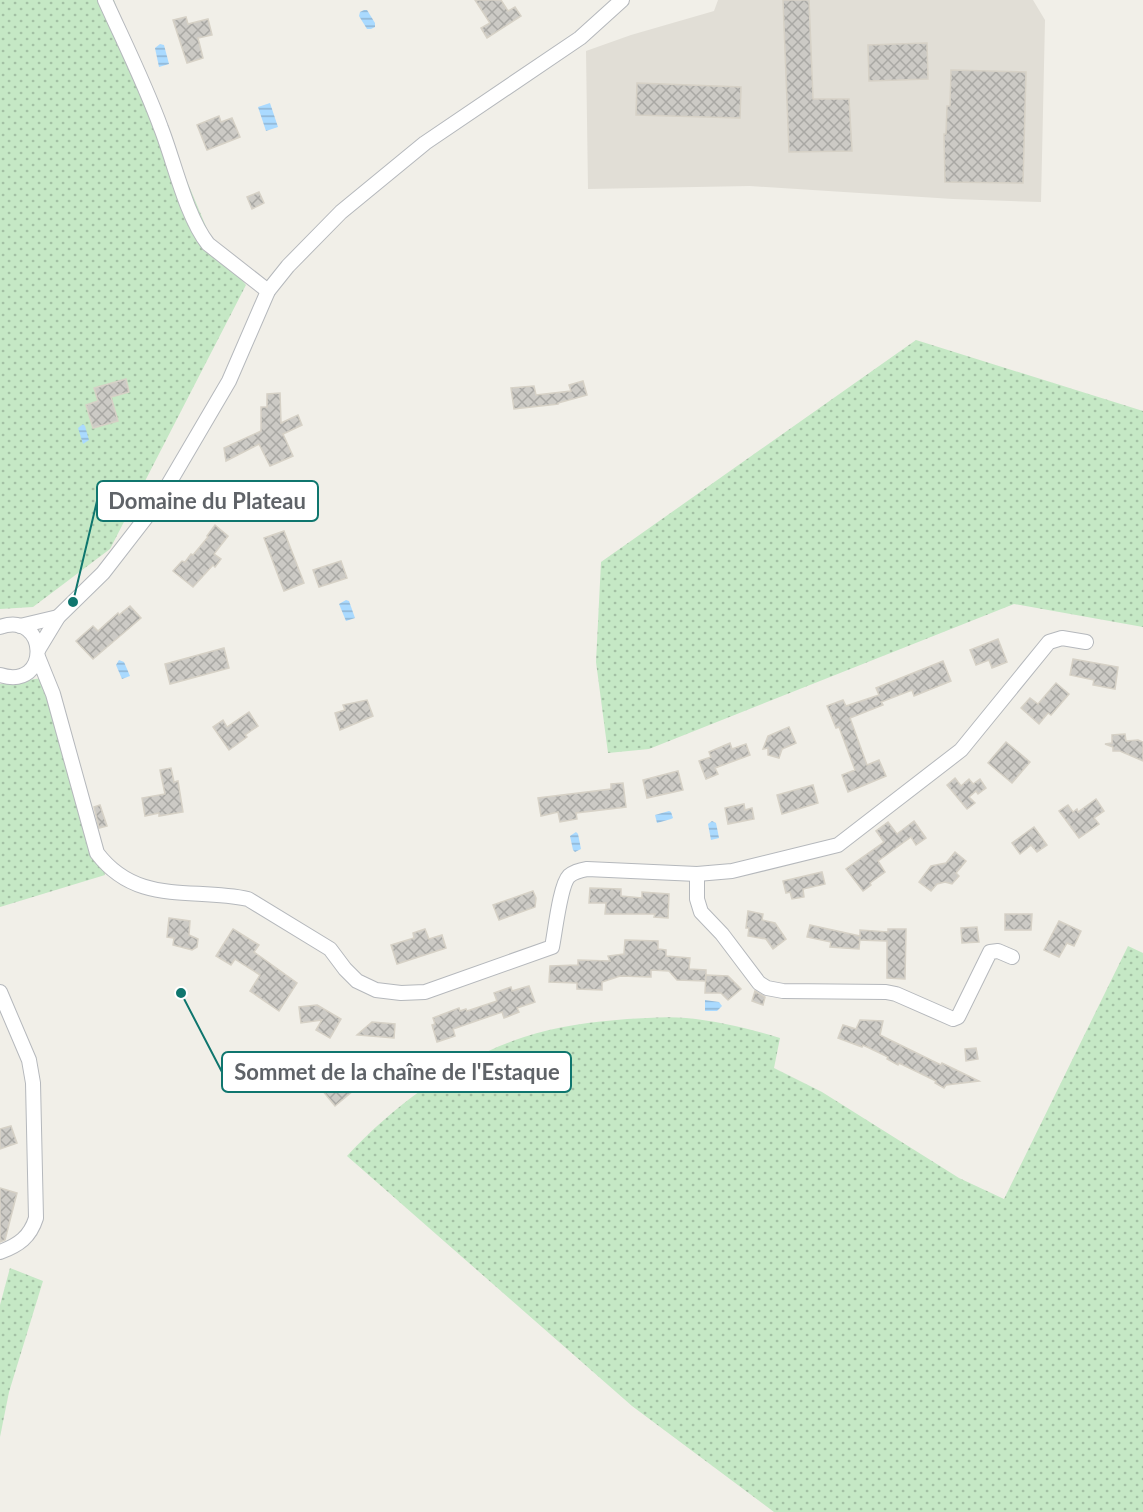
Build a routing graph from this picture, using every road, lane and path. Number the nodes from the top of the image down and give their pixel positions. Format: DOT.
graph roads {
  1 [pos="105,0"];
  2 [pos="622,0"];
  3 [pos="268,291"];
  4 [pos="58,617"];
  5 [pos="1,626"];
  6 [pos="20,626"];
  7 [pos="1086,642"];
  8 [pos="38,653"];
  9 [pos="26,674"];
  10 [pos="0,676"];
  11 [pos="49,681"];
  12 [pos="697,874"];
  13 [pos="1012,957"];
  14 [pos="0,992"];
  15 [pos="0,1252"];
  1 -- 3 [label="street"];
  2 -- 3 [label="street"];
  3 -- 4 [label="street"];
  4 -- 6 [label="street"];
  4 -- 8 [label="street"];
  5 -- 6 [label="street"];
  6 -- 8 [label="street"];
  7 -- 12 [label="street"];
  8 -- 9 [label="street"];
  8 -- 11 [label="street"];
  9 -- 10 [label="street"];
  9 -- 11 [label="street"];
  11 -- 12 [label="street"];
  12 -- 13 [label="street"];
  14 -- 15 [label="street"];
}
